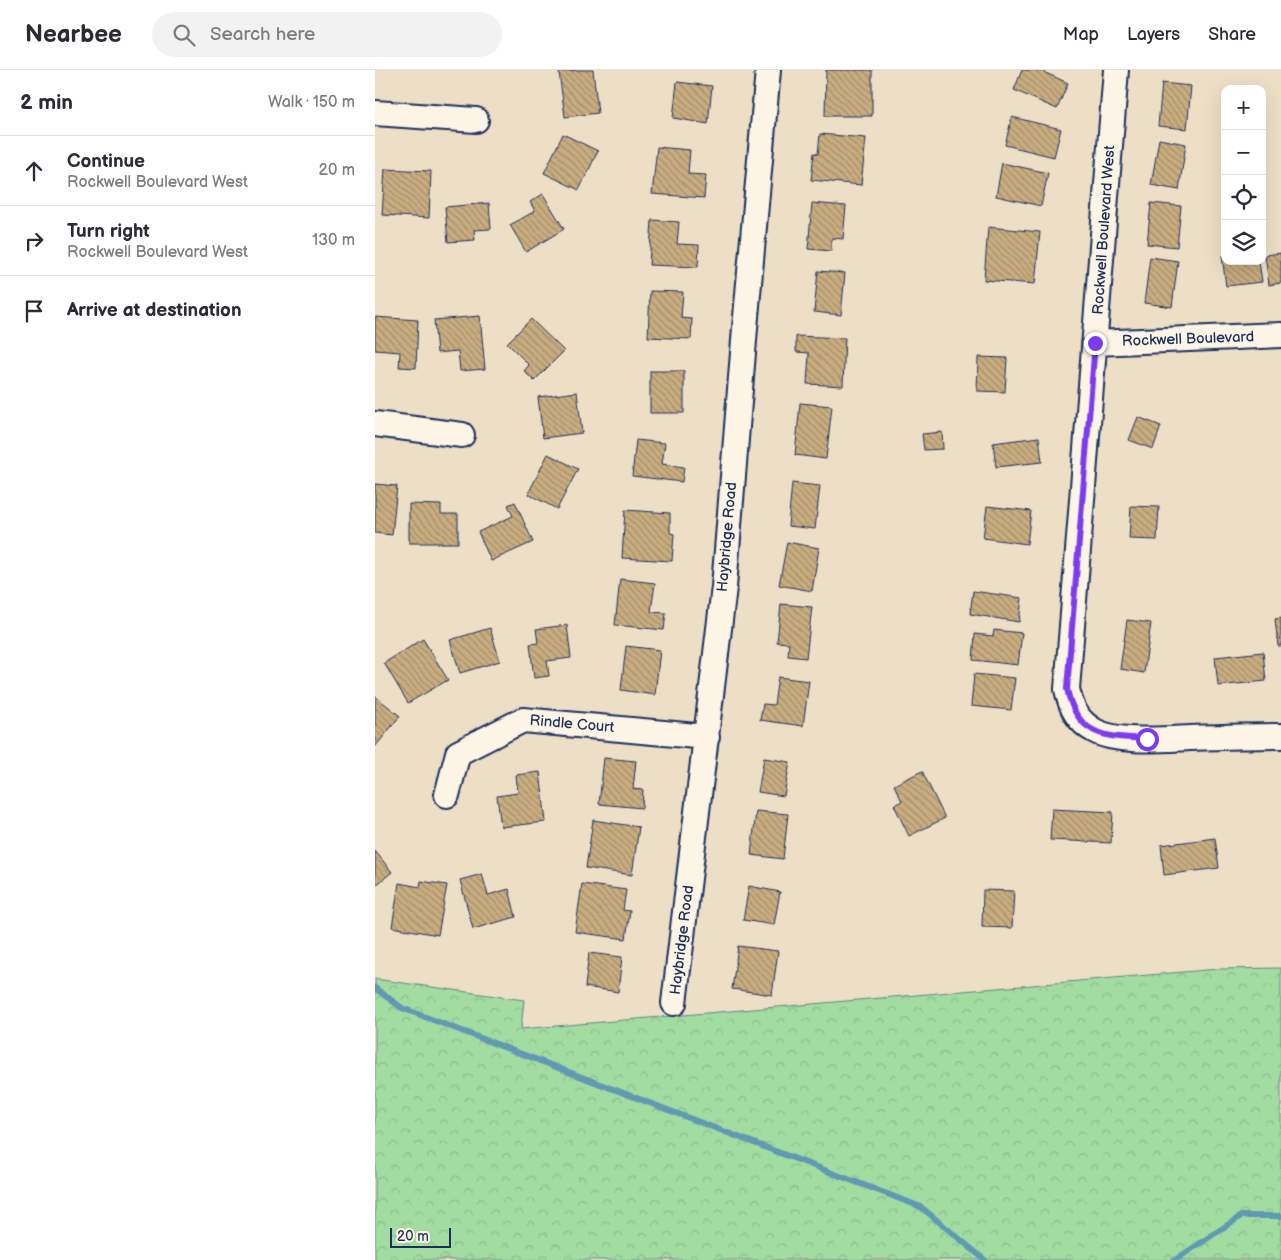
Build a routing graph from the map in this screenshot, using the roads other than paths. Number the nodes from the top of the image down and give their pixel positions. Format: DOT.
graph roads {
  1 [pos="768,70"];
  2 [pos="1116,70"];
  3 [pos="375,112"];
  4 [pos="476,120"];
  5 [pos="1281,335"];
  6 [pos="1095,343"];
  7 [pos="375,424"];
  8 [pos="462,434"];
  9 [pos="1281,736"];
  10 [pos="707,737"];
  11 [pos="447,794"];
  12 [pos="674,1003"];
  1 -- 10 [label="street, Haybridge Road"];
  2 -- 6 [label="street, Rockwell Boulevard West"];
  3 -- 4 [label="street"];
  5 -- 6 [label="street, Rockwell Boulevard"];
  6 -- 9 [label="street, Rockwell Boulevard West"];
  7 -- 8 [label="street"];
  10 -- 11 [label="street, Rindle Court"];
  10 -- 12 [label="street, Haybridge Road"];
}
